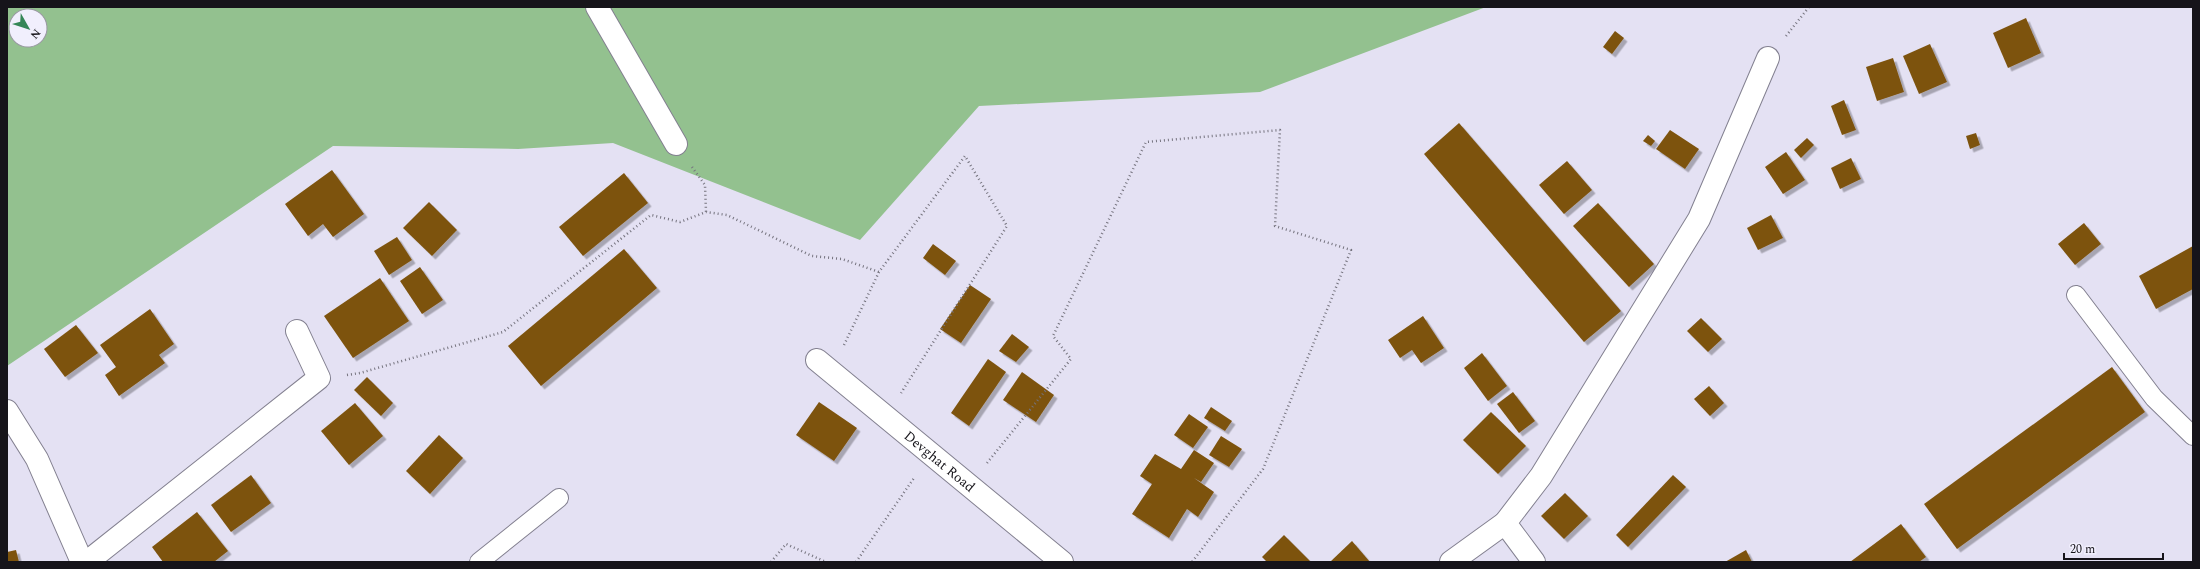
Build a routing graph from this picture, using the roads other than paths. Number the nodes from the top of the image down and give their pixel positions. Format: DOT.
graph roads {
  1 [pos="597,7"];
  2 [pos="1768,58"];
  3 [pos="676,144"];
  4 [pos="2076,296"];
  5 [pos="297,331"];
  6 [pos="817,360"];
  7 [pos="7,411"];
  8 [pos="2193,436"];
  9 [pos="559,498"];
  10 [pos="1505,523"];
  11 [pos="82,562"];
  12 [pos="87,562"];
  13 [pos="479,562"];
  14 [pos="1062,562"];
  15 [pos="1452,562"];
  16 [pos="1534,562"];
  1 -- 3 [label="street"];
  2 -- 10 [label="street"];
  4 -- 8 [label="lane"];
  5 -- 12 [label="street"];
  6 -- 14 [label="street, Devghat Road"];
  7 -- 11 [label="street"];
  9 -- 13 [label="lane"];
  10 -- 15 [label="street"];
  10 -- 16 [label="street"];
}
